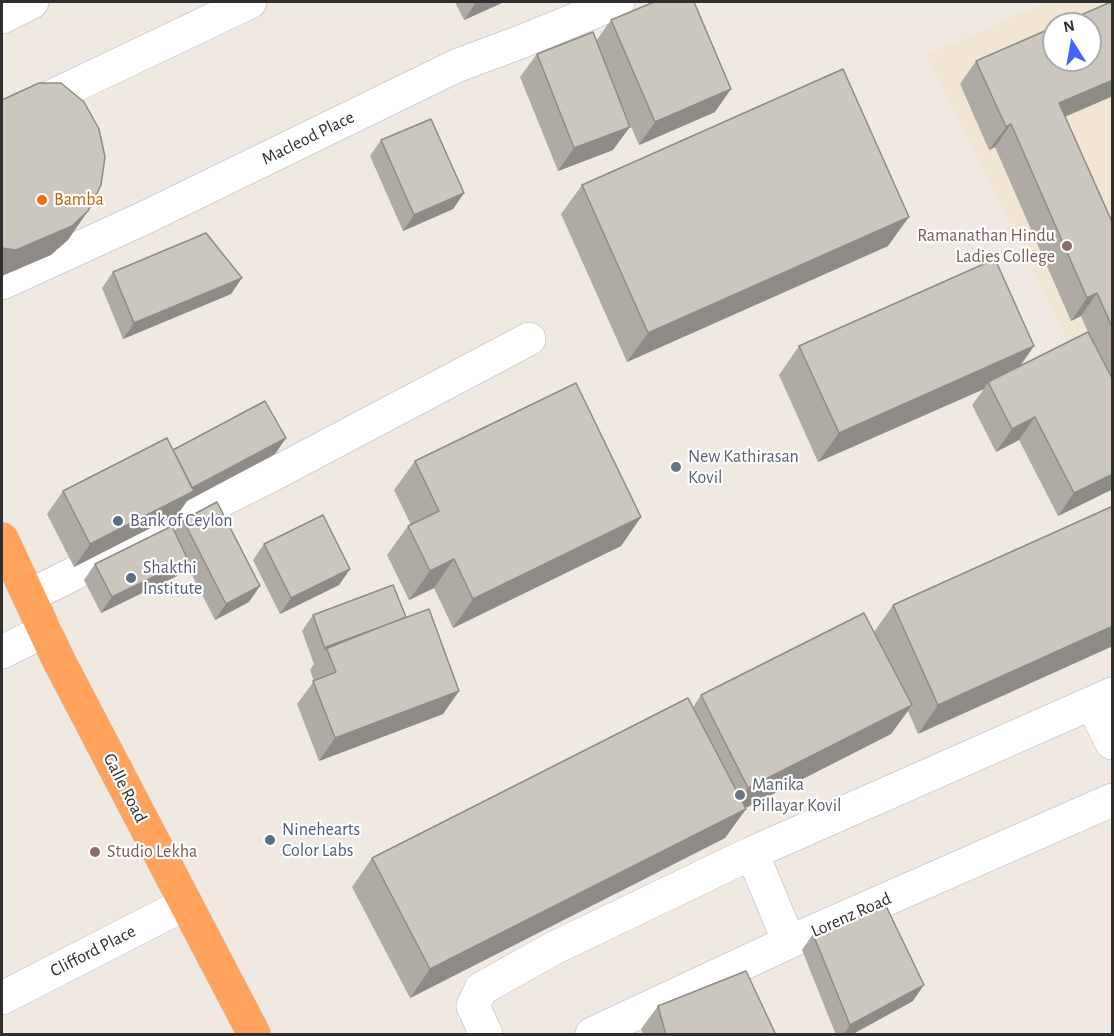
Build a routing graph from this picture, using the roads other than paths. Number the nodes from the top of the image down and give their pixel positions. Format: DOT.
graph roads {
  1 [pos="32,2"];
  2 [pos="250,2"];
  3 [pos="618,2"];
  4 [pos="2,17"];
  5 [pos="2,120"];
  6 [pos="2,283"];
  7 [pos="529,339"];
  8 [pos="2,539"];
  9 [pos="29,596"];
  10 [pos="46,630"];
  11 [pos="2,652"];
  12 [pos="1102,698"];
  13 [pos="1113,743"];
  14 [pos="1113,800"];
  15 [pos="753,853"];
  16 [pos="185,904"];
  17 [pos="789,942"];
  18 [pos="2,998"];
  19 [pos="254,1035"];
  20 [pos="486,1035"];
  21 [pos="592,1035"];
  1 -- 4 [label="street"];
  2 -- 5 [label="street"];
  3 -- 6 [label="street, Macleod Place"];
  7 -- 9 [label="street"];
  8 -- 9 [label="highway, Galle Road"];
  9 -- 10 [label="highway, Galle Road"];
  10 -- 11 [label="street"];
  10 -- 16 [label="highway, Galle Road"];
  12 -- 13 [label="street"];
  12 -- 15 [label="street"];
  14 -- 17 [label="street, Lorenz Road"];
  15 -- 17 [label="street"];
  15 -- 20 [label="street"];
  16 -- 18 [label="street, Clifford Place"];
  16 -- 19 [label="highway, Galle Road"];
  17 -- 21 [label="street, Lorenz Road"];
}
